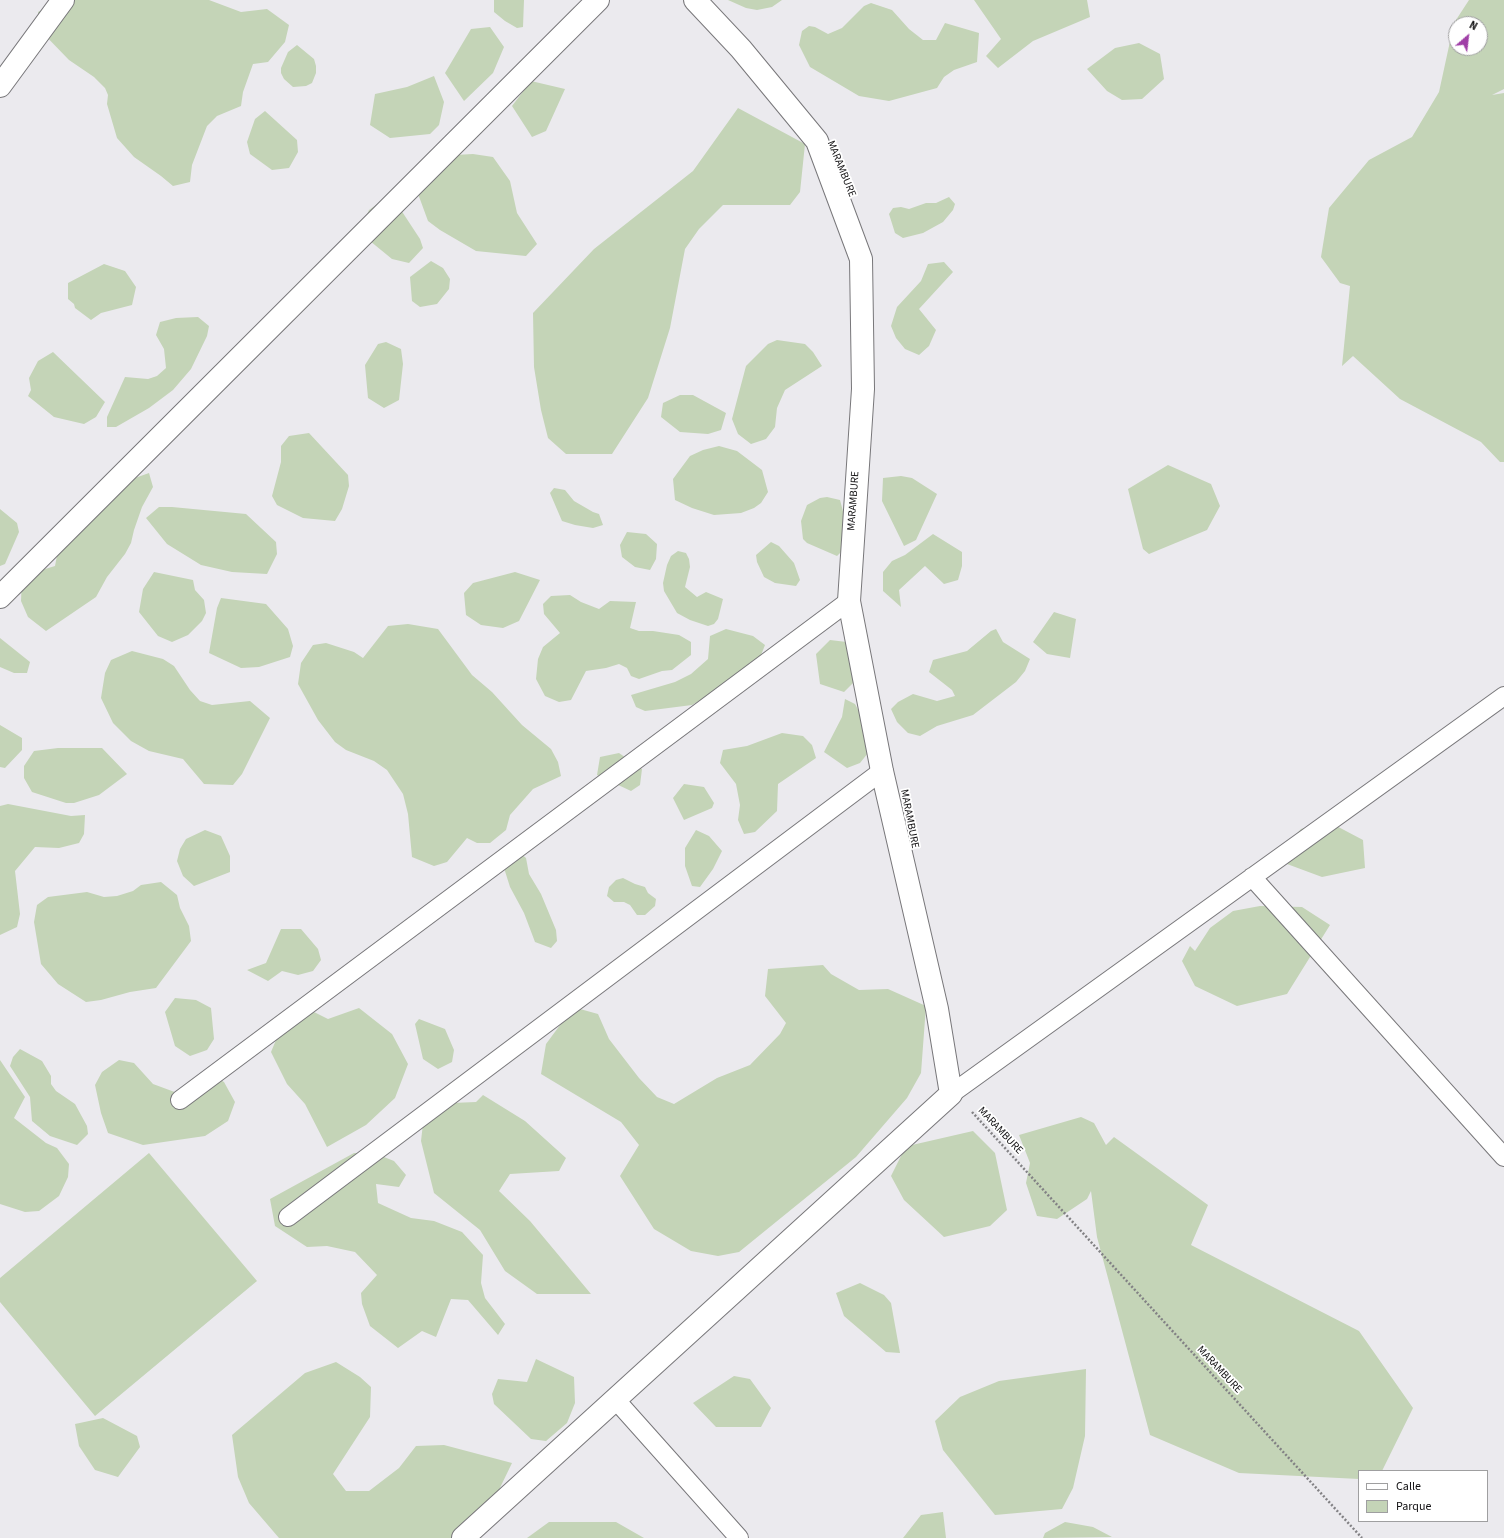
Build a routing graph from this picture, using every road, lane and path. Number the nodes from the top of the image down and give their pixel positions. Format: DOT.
graph roads {
  1 [pos="63,0"];
  2 [pos="598,0"];
  3 [pos="695,0"];
  4 [pos="0,86"];
  5 [pos="0,598"];
  6 [pos="849,601"];
  7 [pos="1504,696"];
  8 [pos="882,771"];
  9 [pos="1252,877"];
  10 [pos="180,1100"];
  11 [pos="959,1101"];
  12 [pos="1504,1157"];
  13 [pos="288,1216"];
  14 [pos="615,1399"];
  15 [pos="463,1538"];
  16 [pos="739,1538"];
  17 [pos="1362,1538"];
  1 -- 4 [label="street"];
  2 -- 5 [label="street"];
  3 -- 6 [label="street"];
  6 -- 8 [label="street"];
  6 -- 10 [label="lane"];
  7 -- 9 [label="lane"];
  8 -- 11 [label="street"];
  8 -- 13 [label="lane"];
  9 -- 11 [label="lane"];
  9 -- 12 [label="lane"];
  11 -- 14 [label="street"];
  11 -- 17 [label="path, MARAMBURE"];
  14 -- 15 [label="street"];
  14 -- 16 [label="lane"];
}
